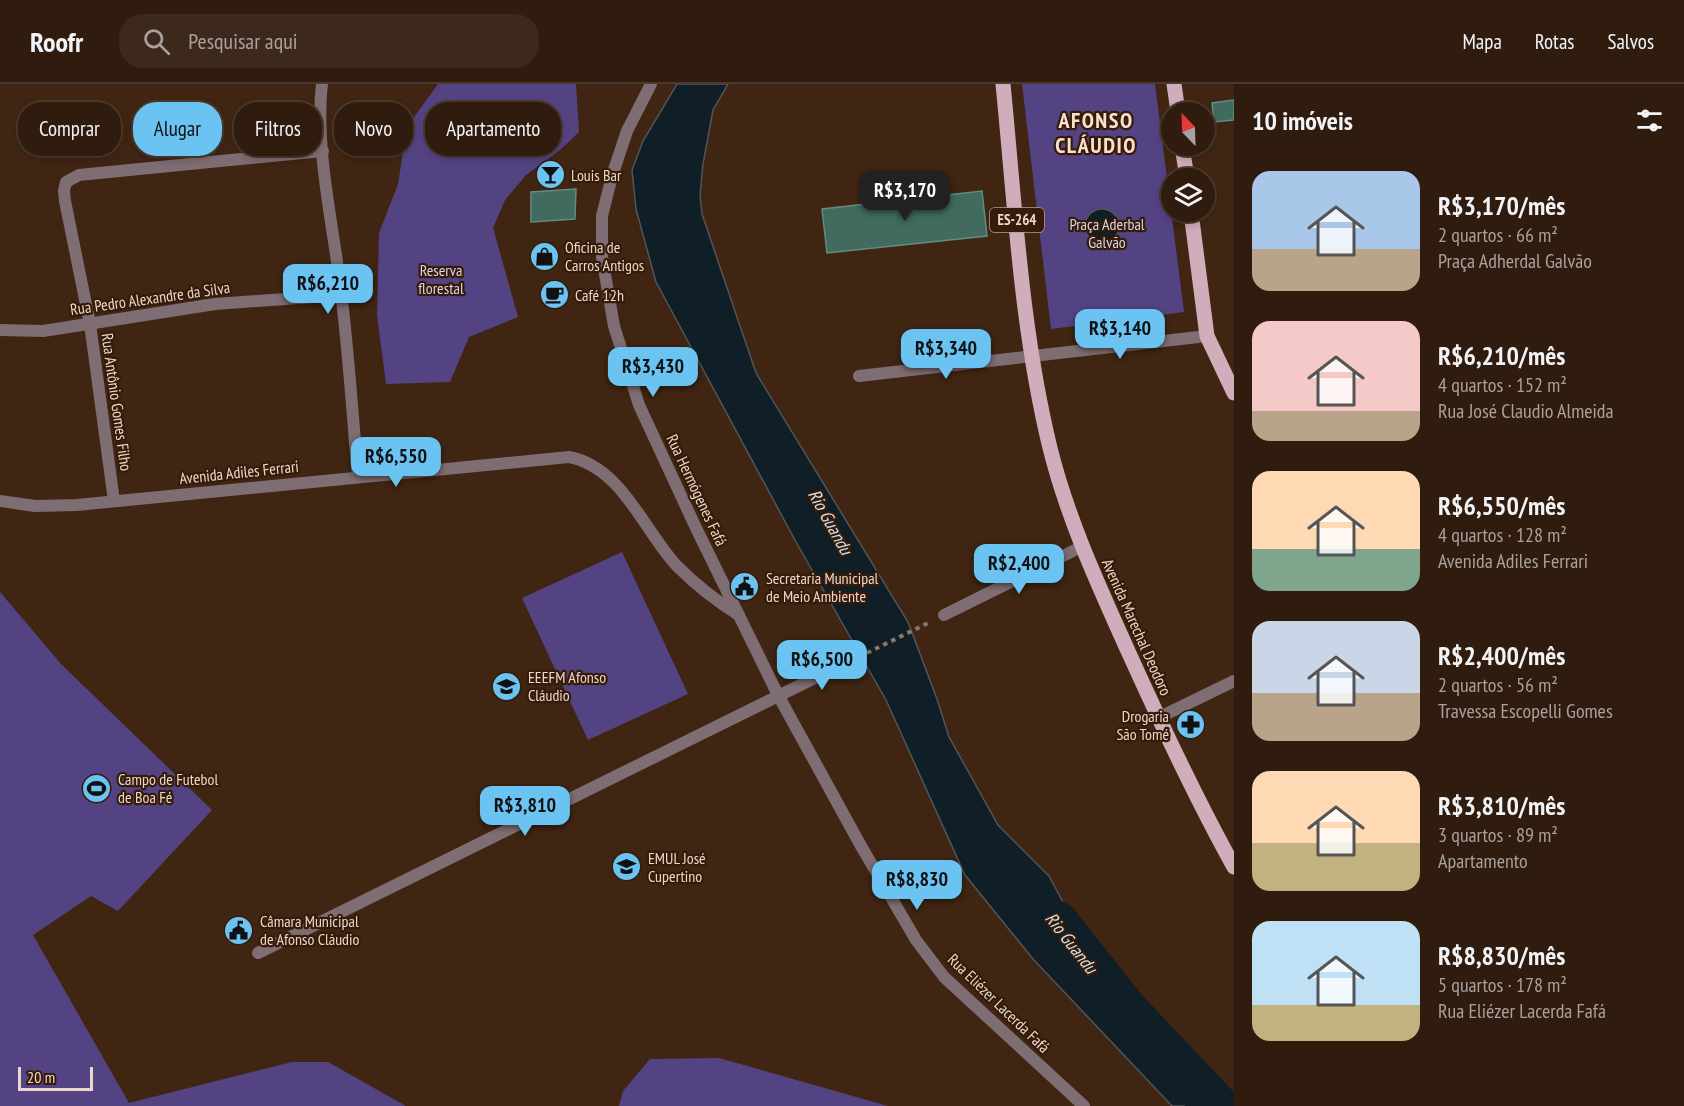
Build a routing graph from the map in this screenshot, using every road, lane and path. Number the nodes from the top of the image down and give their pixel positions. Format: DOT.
graph roads {
  1 [pos="322,84"];
  2 [pos="651,84"];
  3 [pos="1003,84"];
  4 [pos="1174,84"];
  5 [pos="1177,102"];
  6 [pos="323,151"];
  7 [pos="1192,222"];
  8 [pos="342,295"];
  9 [pos="90,324"];
  10 [pos="0,330"];
  11 [pos="1207,336"];
  12 [pos="1030,355"];
  13 [pos="859,376"];
  14 [pos="1234,393"];
  15 [pos="358,477"];
  16 [pos="0,501"];
  17 [pos="114,501"];
  18 [pos="1081,547"];
  19 [pos="739,615"];
  20 [pos="944,615"];
  21 [pos="853,660"];
  22 [pos="1234,681"];
  23 [pos="778,695"];
  24 [pos="1158,718"];
  25 [pos="1234,867"];
  26 [pos="258,953"];
  27 [pos="1084,1106"];
  1 -- 6 [label="street"];
  2 -- 19 [label="street, Rua Hermógenes Fafá"];
  3 -- 12 [label="main road, ES-264"];
  4 -- 5 [label="main road"];
  6 -- 8 [label="street"];
  6 -- 9 [label="street, Rua Antônio Gomes Filho"];
  7 -- 11 [label="main road"];
  8 -- 9 [label="street, Rua Pedro Alexandre da Silva"];
  8 -- 15 [label="street"];
  9 -- 10 [label="street, Rua Pedro Alexandre da Silva"];
  9 -- 17 [label="street, Rua Antônio Gomes Filho"];
  11 -- 12 [label="street"];
  11 -- 14 [label="main road"];
  12 -- 13 [label="street"];
  12 -- 18 [label="main road, Avenida Marechal Deodoro / ES-264"];
  15 -- 17 [label="street, Avenida Adiles Ferrari"];
  15 -- 19 [label="street, Avenida Adiles Ferrari"];
  16 -- 17 [label="street, Avenida Adiles Ferrari"];
  18 -- 20 [label="street"];
  18 -- 24 [label="main road, Avenida Marechal Deodoro / ES-264"];
  19 -- 23 [label="street, Rua Hermógenes Fafá"];
  20 -- 21 [label="path"];
  21 -- 23 [label="street"];
  22 -- 24 [label="street"];
  23 -- 26 [label="street"];
  23 -- 27 [label="street, Rua Eliézer Lacerda Fafá"];
  24 -- 25 [label="main road, Avenida Marechal Deodoro / ES-264"];
}
